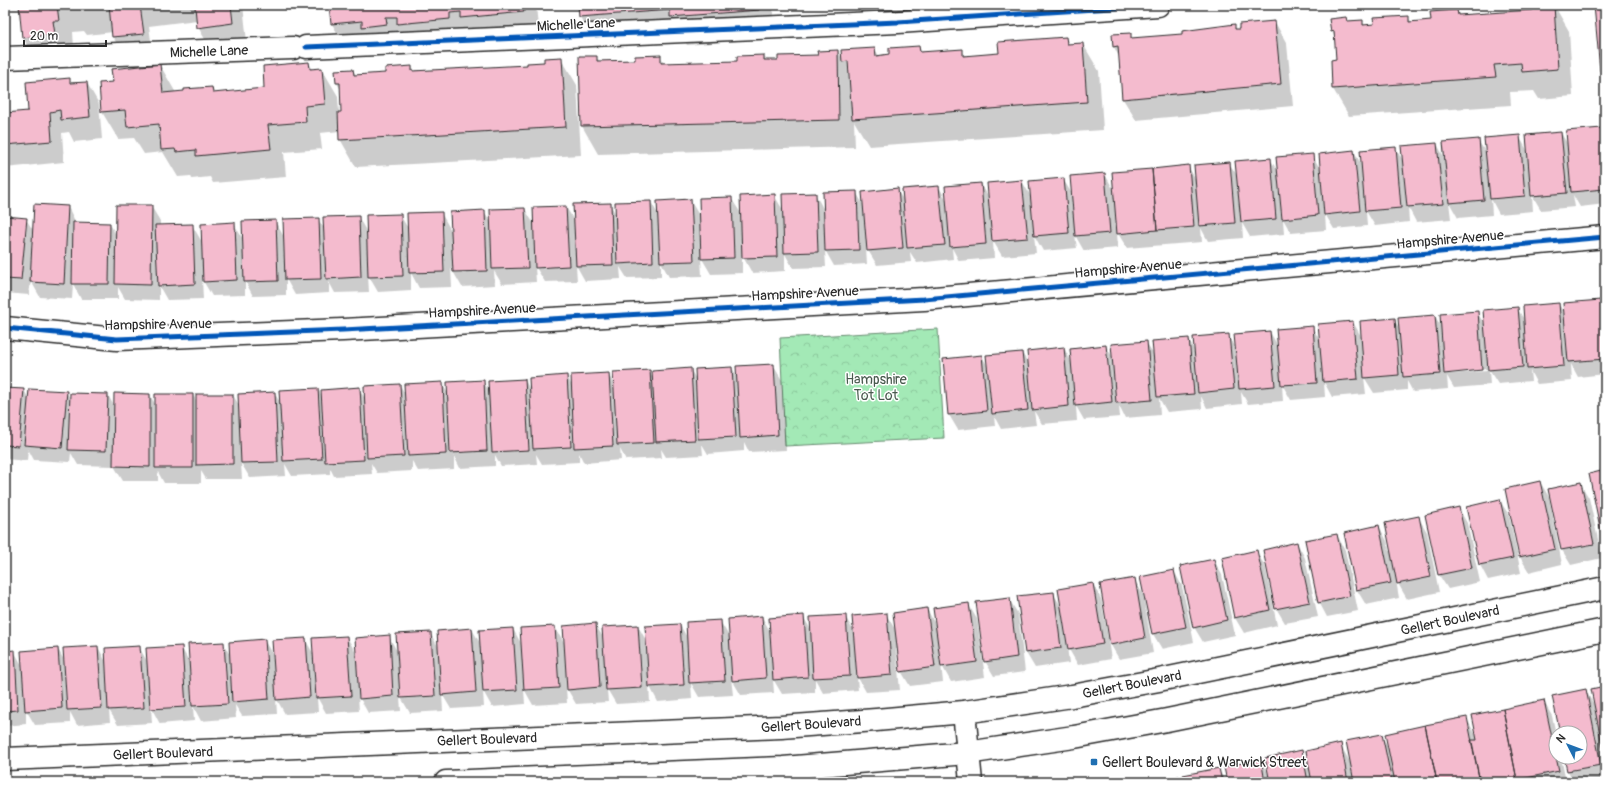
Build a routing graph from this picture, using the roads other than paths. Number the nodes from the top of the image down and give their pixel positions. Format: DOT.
graph roads {
  1 [pos="1158,5"];
  2 [pos="5,58"];
  3 [pos="1605,237"];
  4 [pos="5,328"];
  5 [pos="1605,588"];
  6 [pos="1605,630"];
  7 [pos="964,712"];
  8 [pos="967,753"];
  9 [pos="5,759"];
  10 [pos="446,782"];
  11 [pos="971,782"];
  1 -- 2 [label="street, Michelle Lane"];
  3 -- 4 [label="street, Hampshire Avenue"];
  5 -- 7 [label="street, Gellert Boulevard"];
  6 -- 8 [label="street"];
  7 -- 8 [label="street"];
  7 -- 9 [label="street, Gellert Boulevard"];
  8 -- 10 [label="street"];
  8 -- 11 [label="street"];
}
